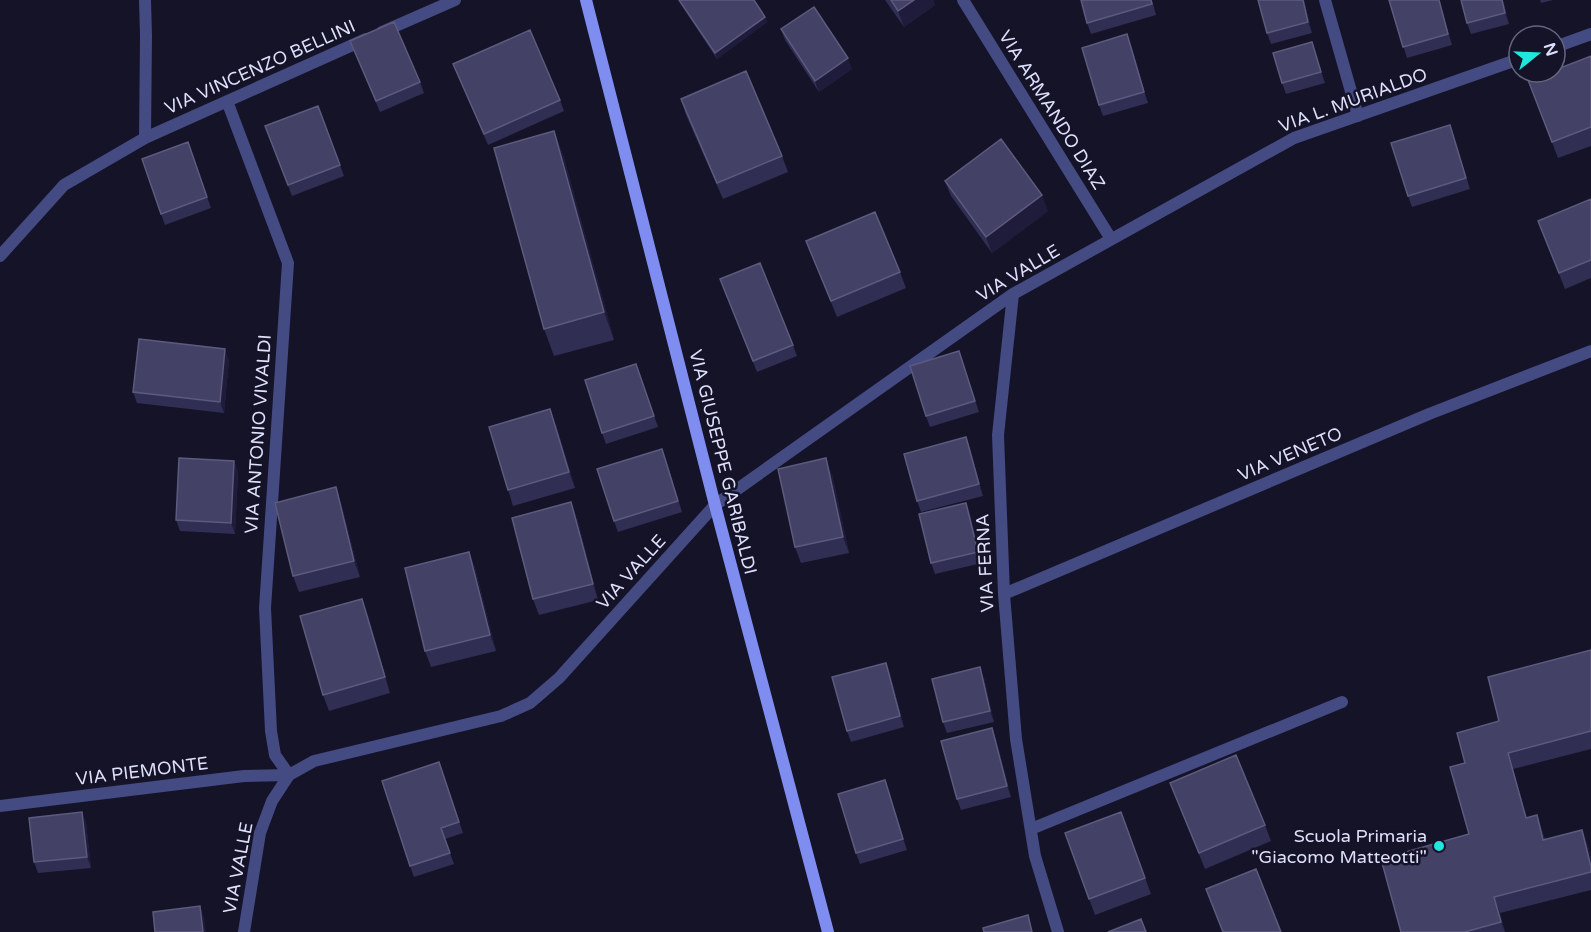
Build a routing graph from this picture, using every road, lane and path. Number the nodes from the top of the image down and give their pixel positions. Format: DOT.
graph roads {
  1 [pos="145,0"];
  2 [pos="455,0"];
  3 [pos="586,0"];
  4 [pos="963,0"];
  5 [pos="1325,0"];
  6 [pos="1591,34"];
  7 [pos="1567,43"];
  8 [pos="1507,64"];
  9 [pos="227,101"];
  10 [pos="1358,116"];
  11 [pos="145,138"];
  12 [pos="1111,239"];
  13 [pos="0,256"];
  14 [pos="1013,294"];
  15 [pos="1591,351"];
  16 [pos="715,505"];
  17 [pos="1004,594"];
  18 [pos="1342,702"];
  19 [pos="289,776"];
  20 [pos="0,806"];
  21 [pos="1031,829"];
  22 [pos="244,932"];
  23 [pos="828,932"];
  24 [pos="1058,932"];
  1 -- 11 [label="street"];
  2 -- 9 [label="street, VIA VINCENZO BELLINI"];
  3 -- 16 [label="street, VIA GIUSEPPE GARIBALDI"];
  4 -- 12 [label="street, VIA ARMANDO DIAZ"];
  5 -- 10 [label="street"];
  6 -- 7 [label="street"];
  8 -- 10 [label="street, VIA L. MURIALDO"];
  9 -- 11 [label="street, VIA VINCENZO BELLINI"];
  9 -- 19 [label="street, VIA ANTONIO VIVALDI"];
  10 -- 12 [label="street, VIA L. MURIALDO"];
  11 -- 13 [label="street, VIA VINCENZO BELLINI"];
  12 -- 14 [label="street, VIA VALLE"];
  14 -- 16 [label="street, VIA VALLE"];
  14 -- 17 [label="street, VIA FERNA"];
  15 -- 17 [label="street, VIA VENETO"];
  16 -- 19 [label="street, VIA VALLE"];
  16 -- 23 [label="street, VIA GIUSEPPE GARIBALDI"];
  17 -- 21 [label="street, VIA FERNA"];
  18 -- 21 [label="street"];
  19 -- 20 [label="street, VIA PIEMONTE"];
  19 -- 22 [label="street, VIA VALLE"];
  21 -- 24 [label="street, VIA FERNA"];
}
